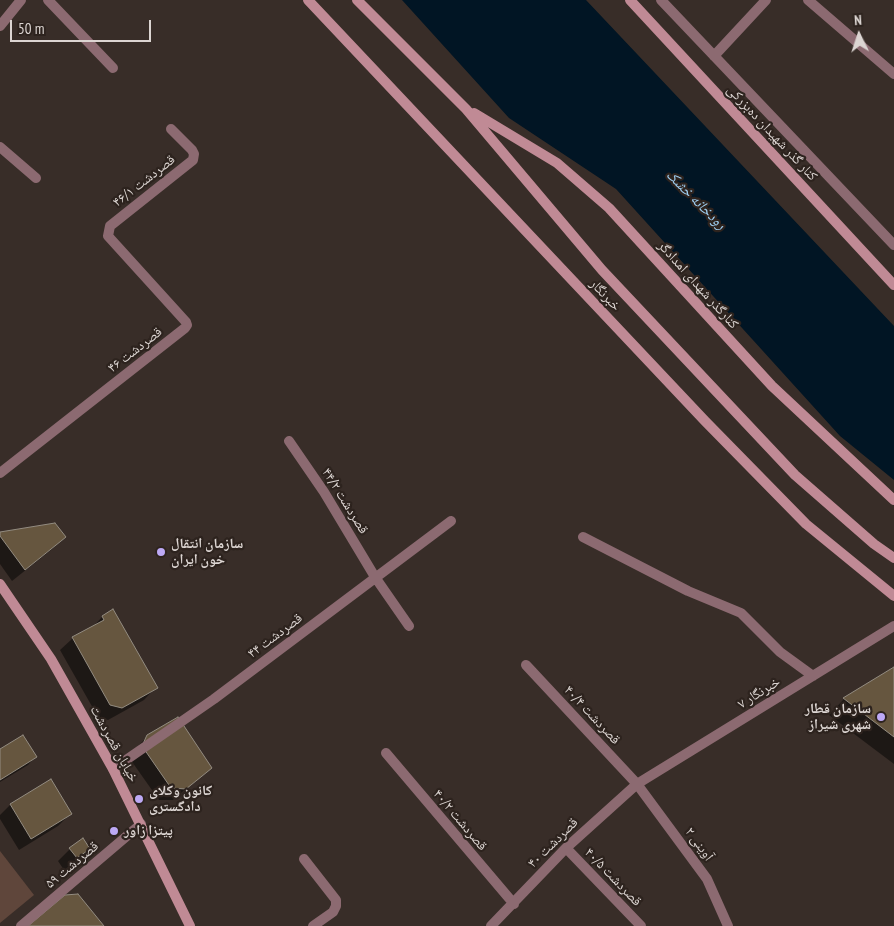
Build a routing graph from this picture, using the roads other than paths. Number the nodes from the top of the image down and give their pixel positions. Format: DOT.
graph roads {
  1 [pos="21,0"];
  2 [pos="48,0"];
  3 [pos="308,0"];
  4 [pos="357,0"];
  5 [pos="630,0"];
  6 [pos="661,0"];
  7 [pos="766,0"];
  8 [pos="808,0"];
  9 [pos="0,26"];
  10 [pos="714,56"];
  11 [pos="113,68"];
  12 [pos="894,74"];
  13 [pos="466,108"];
  14 [pos="171,129"];
  15 [pos="0,147"];
  16 [pos="36,178"];
  17 [pos="108,232"];
  18 [pos="894,245"];
  19 [pos="894,285"];
  20 [pos="289,441"];
  21 [pos="0,473"];
  22 [pos="894,500"];
  23 [pos="451,521"];
  24 [pos="583,537"];
  25 [pos="894,558"];
  26 [pos="376,577"];
  27 [pos="0,584"];
  28 [pos="894,596"];
  29 [pos="410,626"];
  30 [pos="894,626"];
  31 [pos="526,665"];
  32 [pos="814,676"];
  33 [pos="386,753"];
  34 [pos="113,769"];
  35 [pos="637,784"];
  36 [pos="141,824"];
  37 [pos="566,848"];
  38 [pos="304,859"];
  39 [pos="514,904"];
  40 [pos="187,924"];
  41 [pos="21,926"];
  42 [pos="313,926"];
  43 [pos="491,926"];
  44 [pos="641,926"];
  45 [pos="728,926"];
  1 -- 9 [label="street"];
  2 -- 11 [label="street"];
  3 -- 28 [label="main road, خبرنگار"];
  4 -- 13 [label="main road, خبرنگار"];
  5 -- 19 [label="main road, کنار گذر شهیدان ده‌بزرکی"];
  6 -- 10 [label="street"];
  7 -- 10 [label="street"];
  8 -- 12 [label="street"];
  10 -- 18 [label="street"];
  13 -- 22 [label="main road, کنارگذر شهدای امدادگر"];
  13 -- 25 [label="main road, خبرنگار"];
  14 -- 17 [label="street, ۴۶/۱ قصردشت"];
  15 -- 16 [label="street"];
  17 -- 21 [label="street, ۴۶ قصردشت"];
  20 -- 26 [label="street, ۴۴/۲ قصردشت"];
  23 -- 26 [label="street, ۴۴ قصردشت"];
  24 -- 32 [label="street"];
  26 -- 29 [label="street, ۴۴/۲ قصردشت"];
  26 -- 34 [label="street, ۴۴ قصردشت"];
  27 -- 34 [label="main road, خیابان قصردشت"];
  30 -- 32 [label="street, ۷ خبرنگار"];
  31 -- 35 [label="street, ۴۰/۴ قصردشت"];
  32 -- 35 [label="street, ۷ خبرنگار"];
  33 -- 39 [label="street, ۴۰/۲ قصردشت"];
  34 -- 36 [label="main road, خیابان قصردشت"];
  35 -- 37 [label="street, ۴۰ قصردشت"];
  35 -- 45 [label="street, ۲ آوینی"];
  36 -- 40 [label="main road, خیابان قصردشت"];
  36 -- 41 [label="street, ۵۹ قصردشت"];
  37 -- 39 [label="street, ۴۰ قصردشت"];
  37 -- 44 [label="street, ۴۰/۵ قصردشت"];
  38 -- 42 [label="street"];
  39 -- 43 [label="street, ۴۰ قصردشت"];
}
